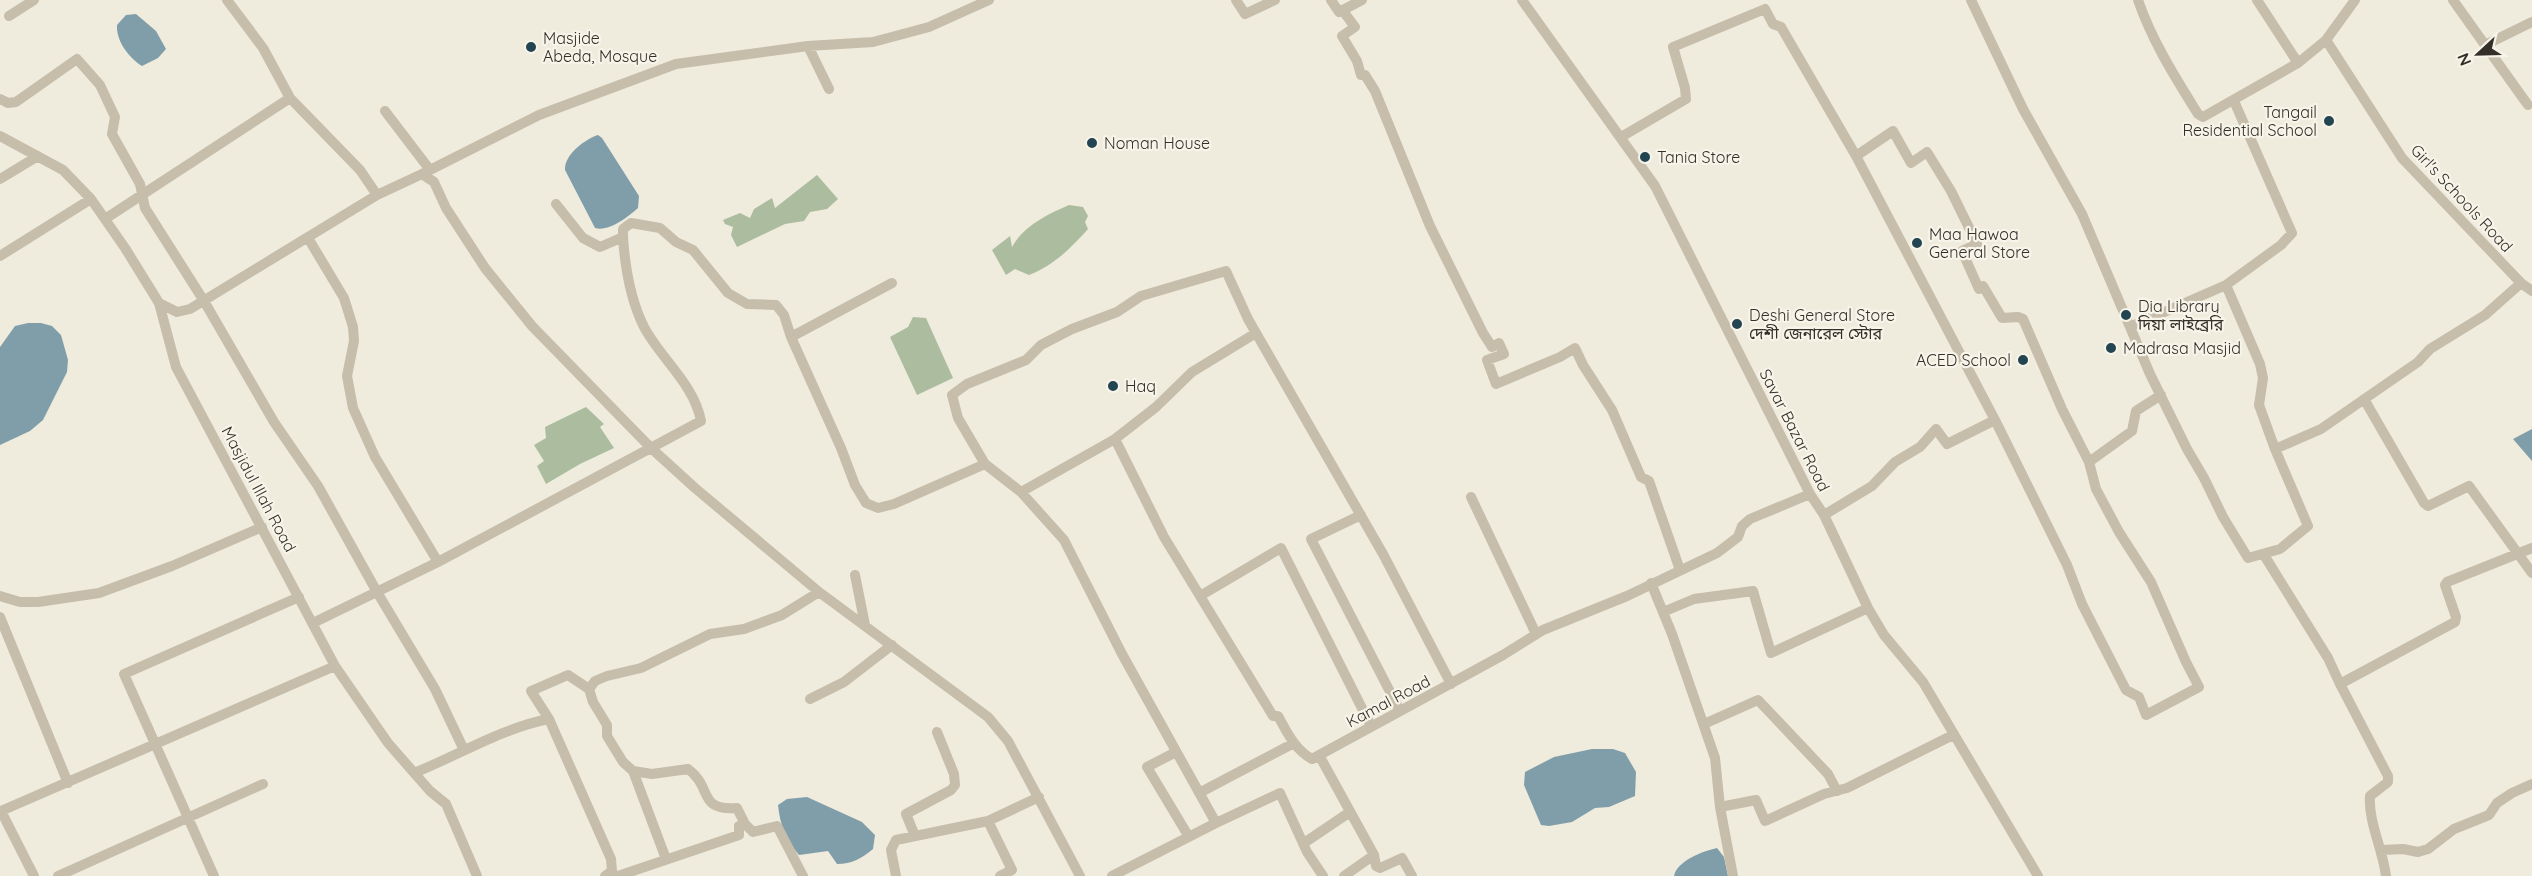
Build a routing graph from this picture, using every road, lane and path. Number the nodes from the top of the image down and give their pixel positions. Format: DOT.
graph roads {
  1 [pos="34,0"];
  2 [pos="227,0"];
  3 [pos="989,0"];
  4 [pos="1236,0"];
  5 [pos="1275,0"];
  6 [pos="1331,0"];
  7 [pos="1362,0"];
  8 [pos="1522,0"];
  9 [pos="1971,0"];
  10 [pos="2138,0"];
  11 [pos="2258,0"];
  12 [pos="2355,0"];
  13 [pos="2453,0"];
  14 [pos="1343,11"];
  15 [pos="9,16"];
  16 [pos="2532,22"];
  17 [pos="2326,40"];
  18 [pos="2485,45"];
  19 [pos="808,46"];
  20 [pos="2298,63"];
  21 [pos="829,89"];
  22 [pos="290,98"];
  23 [pos="0,99"];
  24 [pos="2234,100"];
  25 [pos="2528,105"];
  26 [pos="385,111"];
  27 [pos="0,136"];
  28 [pos="1621,137"];
  29 [pos="38,156"];
  30 [pos="1856,156"];
  31 [pos="426,172"];
  32 [pos="0,179"];
  33 [pos="142,194"];
  34 [pos="377,195"];
  35 [pos="91,199"];
  36 [pos="556,204"];
  37 [pos="105,219"];
  38 [pos="623,237"];
  39 [pos="308,238"];
  40 [pos="0,256"];
  41 [pos="892,283"];
  42 [pos="2521,283"];
  43 [pos="2226,285"];
  44 [pos="2532,291"];
  45 [pos="204,301"];
  46 [pos="159,303"];
  47 [pos="2130,327"];
  48 [pos="1256,333"];
  49 [pos="791,337"];
  50 [pos="2161,395"];
  51 [pos="2364,399"];
  52 [pos="1995,420"];
  53 [pos="1115,439"];
  54 [pos="651,448"];
  55 [pos="2275,449"];
  56 [pos="2089,462"];
  57 [pos="985,464"];
  58 [pos="1021,492"];
  59 [pos="1810,494"];
  60 [pos="1471,497"];
  61 [pos="1361,515"];
  62 [pos="1824,515"];
  63 [pos="262,527"];
  64 [pos="2532,548"];
  65 [pos="2519,553"];
  66 [pos="2264,555"];
  67 [pos="438,562"];
  68 [pos="1680,570"];
  69 [pos="2532,573"];
  70 [pos="855,575"];
  71 [pos="1651,583"];
  72 [pos="377,592"];
  73 [pos="819,592"];
  74 [pos="0,596"];
  75 [pos="1200,596"];
  76 [pos="299,597"];
  77 [pos="1868,609"];
  78 [pos="1663,612"];
  79 [pos="0,617"];
  80 [pos="313,623"];
  81 [pos="865,625"];
  82 [pos="1536,634"];
  83 [pos="892,645"];
  84 [pos="336,666"];
  85 [pos="1451,684"];
  86 [pos="2340,684"];
  87 [pos="589,689"];
  88 [pos="810,699"];
  89 [pos="1400,711"];
  90 [pos="549,719"];
  91 [pos="1704,724"];
  92 [pos="1371,726"];
  93 [pos="937,732"];
  94 [pos="1953,735"];
  95 [pos="1294,743"];
  96 [pos="155,744"];
  97 [pos="464,750"];
  98 [pos="1176,752"];
  99 [pos="1319,755"];
  100 [pos="633,771"];
  101 [pos="414,773"];
  102 [pos="68,783"];
  103 [pos="263,784"];
  104 [pos="2532,784"];
  105 [pos="1837,791"];
  106 [pos="1199,793"];
  107 [pos="1039,797"];
  108 [pos="1720,807"];
  109 [pos="1350,812"];
  110 [pos="188,817"];
  111 [pos="988,821"];
  112 [pos="1216,823"];
  113 [pos="745,824"];
  114 [pos="915,836"];
  115 [pos="1189,837"];
  116 [pos="1304,843"];
  117 [pos="2382,850"];
  118 [pos="1374,855"];
  119 [pos="666,859"];
  120 [pos="1013,873"];
  121 [pos="34,876"];
  122 [pos="58,876"];
  123 [pos="214,876"];
  124 [pos="477,876"];
  125 [pos="605,876"];
  126 [pos="618,876"];
  127 [pos="803,876"];
  128 [pos="896,876"];
  129 [pos="1000,876"];
  130 [pos="1080,876"];
  131 [pos="1112,876"];
  132 [pos="1323,876"];
  133 [pos="1344,876"];
  134 [pos="1412,876"];
  135 [pos="1733,876"];
  136 [pos="2038,876"];
  137 [pos="2386,876"];
  1 -- 15 [label="street"];
  2 -- 22 [label="street"];
  3 -- 19 [label="street"];
  4 -- 5 [label="street"];
  6 -- 14 [label="street"];
  7 -- 14 [label="street"];
  8 -- 28 [label="street, Savar Bazar Road"];
  9 -- 47 [label="street"];
  10 -- 24 [label="street"];
  11 -- 20 [label="street"];
  12 -- 17 [label="street"];
  13 -- 18 [label="street"];
  14 -- 68 [label="street"];
  16 -- 18 [label="street"];
  17 -- 20 [label="street"];
  17 -- 42 [label="street, Girl's Schools Road"];
  18 -- 25 [label="street"];
  19 -- 21 [label="street"];
  19 -- 31 [label="street"];
  20 -- 24 [label="street"];
  22 -- 33 [label="street"];
  22 -- 34 [label="street"];
  23 -- 33 [label="street"];
  24 -- 43 [label="street"];
  26 -- 31 [label="street"];
  27 -- 29 [label="street, Masjidul Illah Road"];
  28 -- 30 [label="street"];
  28 -- 59 [label="street, Savar Bazar Road"];
  29 -- 32 [label="street"];
  29 -- 35 [label="street, Masjidul Illah Road"];
  30 -- 52 [label="street"];
  30 -- 56 [label="street"];
  31 -- 34 [label="street"];
  31 -- 54 [label="street"];
  33 -- 37 [label="street"];
  33 -- 45 [label="street"];
  34 -- 39 [label="street"];
  35 -- 37 [label="street, Masjidul Illah Road"];
  35 -- 40 [label="street"];
  36 -- 38 [label="street"];
  37 -- 46 [label="street, Masjidul Illah Road"];
  38 -- 49 [label="street"];
  38 -- 54 [label="street"];
  39 -- 45 [label="street"];
  39 -- 67 [label="street"];
  41 -- 49 [label="street"];
  42 -- 44 [label="street, Girl's Schools Road"];
  42 -- 51 [label="street"];
  43 -- 47 [label="street"];
  43 -- 55 [label="street"];
  45 -- 46 [label="street"];
  45 -- 72 [label="street"];
  46 -- 63 [label="street, Masjidul Illah Road"];
  47 -- 50 [label="street"];
  48 -- 53 [label="street"];
  48 -- 57 [label="street"];
  48 -- 61 [label="street"];
  49 -- 57 [label="street"];
  50 -- 56 [label="street"];
  50 -- 66 [label="street"];
  51 -- 55 [label="street"];
  51 -- 65 [label="street"];
  52 -- 56 [label="street"];
  52 -- 62 [label="street"];
  53 -- 58 [label="street"];
  53 -- 75 [label="street"];
  54 -- 67 [label="street"];
  54 -- 73 [label="street"];
  55 -- 66 [label="street"];
  57 -- 58 [label="street"];
  58 -- 98 [label="street"];
  59 -- 62 [label="street, Savar Bazar Road"];
  59 -- 68 [label="street, Kamal Road"];
  60 -- 82 [label="street"];
  61 -- 85 [label="street"];
  61 -- 89 [label="street"];
  62 -- 77 [label="street, Savar Bazar Road"];
  63 -- 74 [label="street"];
  63 -- 76 [label="street, Masjidul Illah Road"];
  64 -- 65 [label="street"];
  65 -- 69 [label="street"];
  65 -- 86 [label="street"];
  66 -- 86 [label="street"];
  67 -- 72 [label="street"];
  68 -- 71 [label="street, Kamal Road"];
  70 -- 81 [label="street"];
  71 -- 78 [label="street"];
  71 -- 82 [label="street, Kamal Road"];
  72 -- 80 [label="street"];
  72 -- 97 [label="street"];
  73 -- 81 [label="street"];
  73 -- 87 [label="street"];
  75 -- 92 [label="street"];
  75 -- 95 [label="street"];
  76 -- 80 [label="street, Masjidul Illah Road"];
  76 -- 96 [label="street"];
  77 -- 78 [label="street"];
  77 -- 94 [label="street, Savar Bazar Road"];
  78 -- 91 [label="street"];
  79 -- 102 [label="street"];
  80 -- 84 [label="street, Masjidul Illah Road"];
  81 -- 83 [label="street"];
  82 -- 85 [label="street, Kamal Road"];
  83 -- 88 [label="street"];
  83 -- 107 [label="street"];
  84 -- 96 [label="street"];
  84 -- 101 [label="street, Masjidul Illah Road"];
  85 -- 89 [label="street, Kamal Road"];
  86 -- 117 [label="street"];
  87 -- 90 [label="street"];
  87 -- 100 [label="street"];
  89 -- 92 [label="street, Kamal Road"];
  90 -- 97 [label="street"];
  90 -- 125 [label="street"];
  91 -- 105 [label="street"];
  91 -- 108 [label="street"];
  92 -- 99 [label="street, Kamal Road"];
  93 -- 114 [label="street"];
  94 -- 105 [label="street"];
  94 -- 136 [label="street, Savar Bazar Road"];
  95 -- 99 [label="street"];
  95 -- 106 [label="street"];
  96 -- 102 [label="street"];
  96 -- 110 [label="street"];
  97 -- 101 [label="street"];
  98 -- 106 [label="street"];
  98 -- 115 [label="street"];
  99 -- 109 [label="street"];
  100 -- 113 [label="street"];
  100 -- 119 [label="street"];
  101 -- 124 [label="street, Masjidul Illah Road"];
  102 -- 121 [label="street"];
  103 -- 110 [label="street"];
  104 -- 117 [label="street"];
  105 -- 108 [label="street"];
  106 -- 112 [label="street"];
  107 -- 111 [label="street"];
  107 -- 130 [label="street"];
  108 -- 135 [label="street"];
  109 -- 116 [label="street"];
  109 -- 118 [label="street"];
  110 -- 122 [label="street"];
  110 -- 123 [label="street"];
  111 -- 114 [label="street"];
  111 -- 120 [label="street"];
  112 -- 115 [label="street"];
  112 -- 116 [label="street"];
  113 -- 119 [label="street"];
  113 -- 127 [label="street"];
  114 -- 128 [label="street"];
  115 -- 131 [label="street"];
  116 -- 132 [label="street"];
  117 -- 137 [label="street"];
  118 -- 133 [label="street"];
  118 -- 134 [label="street"];
  119 -- 126 [label="street"];
  120 -- 129 [label="street"];
}
